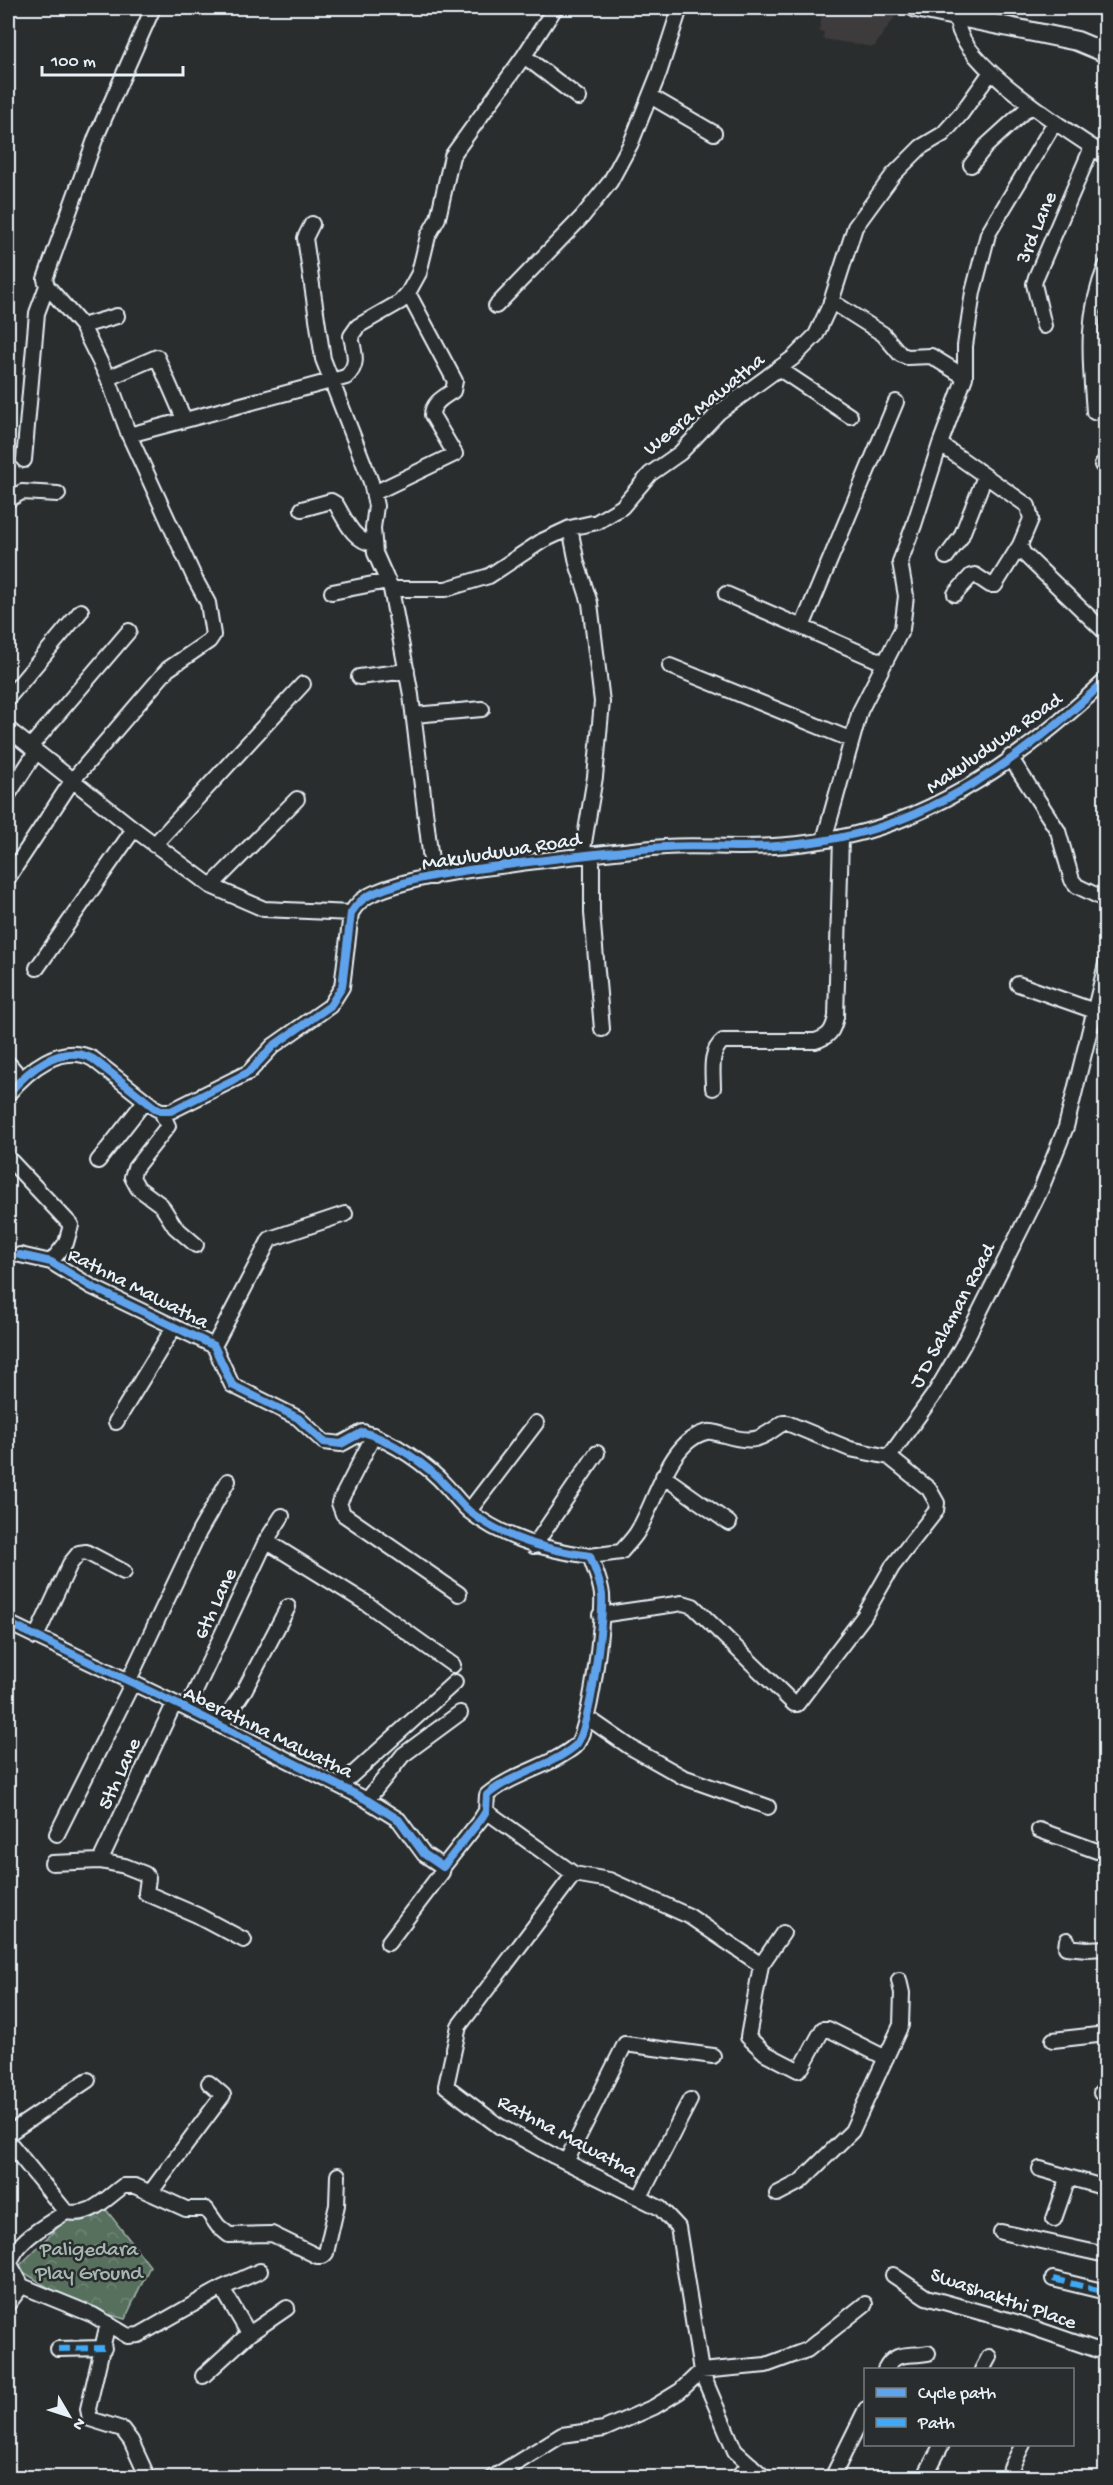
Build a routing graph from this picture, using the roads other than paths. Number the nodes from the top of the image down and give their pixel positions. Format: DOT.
graph roads {
  1 [pos="153,8"];
  2 [pos="555,8"];
  3 [pos="680,8"];
  4 [pos="916,8"];
  5 [pos="957,10"];
  6 [pos="1106,42"];
  7 [pos="1106,53"];
  8 [pos="524,56"];
  9 [pos="991,72"];
  10 [pos="650,96"];
  11 [pos="579,98"];
  12 [pos="1030,105"];
  13 [pos="1055,122"];
  14 [pos="714,133"];
  15 [pos="1092,147"];
  16 [pos="1106,156"];
  17 [pos="971,165"];
  18 [pos="312,224"];
  19 [pos="1106,266"];
  20 [pos="46,286"];
  21 [pos="408,292"];
  22 [pos="831,301"];
  23 [pos="496,306"];
  24 [pos="117,316"];
  25 [pos="82,326"];
  26 [pos="1044,326"];
  27 [pos="778,368"];
  28 [pos="965,377"];
  29 [pos="108,378"];
  30 [pos="333,380"];
  31 [pos="896,402"];
  32 [pos="1094,412"];
  33 [pos="850,416"];
  34 [pos="184,419"];
  35 [pos="129,435"];
  36 [pos="940,444"];
  37 [pos="24,460"];
  38 [pos="985,476"];
  39 [pos="374,493"];
  40 [pos="58,494"];
  41 [pos="8,500"];
  42 [pos="302,509"];
  43 [pos="570,528"];
  44 [pos="374,544"];
  45 [pos="1020,545"];
  46 [pos="946,557"];
  47 [pos="389,585"];
  48 [pos="332,592"];
  49 [pos="726,594"];
  50 [pos="955,594"];
  51 [pos="81,611"];
  52 [pos="802,627"];
  53 [pos="129,631"];
  54 [pos="1106,633"];
  55 [pos="884,663"];
  56 [pos="670,666"];
  57 [pos="407,671"];
  58 [pos="359,677"];
  59 [pos="1106,680"];
  60 [pos="303,684"];
  61 [pos="8,698"];
  62 [pos="482,710"];
  63 [pos="414,715"];
  64 [pos="8,729"];
  65 [pos="852,740"];
  66 [pos="33,749"];
  67 [pos="1010,757"];
  68 [pos="72,781"];
  69 [pos="8,795"];
  70 [pos="297,799"];
  71 [pos="134,829"];
  72 [pos="842,837"];
  73 [pos="824,840"];
  74 [pos="154,844"];
  75 [pos="587,854"];
  76 [pos="433,877"];
  77 [pos="8,878"];
  78 [pos="211,886"];
  79 [pos="1106,900"];
  80 [pos="351,913"];
  81 [pos="1106,964"];
  82 [pos="37,968"];
  83 [pos="1018,984"];
  84 [pos="1100,1014"];
  85 [pos="602,1029"];
  86 [pos="8,1063"];
  87 [pos="22,1079"];
  88 [pos="713,1088"];
  89 [pos="8,1094"];
  90 [pos="145,1101"];
  91 [pos="161,1111"];
  92 [pos="8,1158"];
  93 [pos="98,1161"];
  94 [pos="345,1214"];
  95 [pos="196,1245"];
  96 [pos="20,1255"];
  97 [pos="51,1262"];
  98 [pos="174,1327"];
  99 [pos="214,1346"];
  100 [pos="116,1422"];
  101 [pos="536,1423"];
  102 [pos="374,1435"];
  103 [pos="597,1453"];
  104 [pos="889,1457"];
  105 [pos="663,1476"];
  106 [pos="228,1481"];
  107 [pos="469,1511"];
  108 [pos="282,1516"];
  109 [pos="729,1523"];
  110 [pos="266,1541"];
  111 [pos="534,1546"];
  112 [pos="590,1556"];
  113 [pos="124,1572"];
  114 [pos="459,1594"];
  115 [pos="288,1607"];
  116 [pos="600,1615"];
  117 [pos="8,1623"];
  118 [pos="36,1637"];
  119 [pos="453,1665"];
  120 [pos="455,1682"];
  121 [pos="130,1683"];
  122 [pos="180,1706"];
  123 [pos="460,1713"];
  124 [pos="588,1718"];
  125 [pos="222,1726"];
  126 [pos="341,1785"];
  127 [pos="367,1800"];
  128 [pos="768,1807"];
  129 [pos="483,1815"];
  130 [pos="1039,1830"];
  131 [pos="57,1834"];
  132 [pos="1106,1850"];
  133 [pos="100,1861"];
  134 [pos="52,1863"];
  135 [pos="442,1867"];
  136 [pos="574,1874"];
  137 [pos="783,1933"];
  138 [pos="244,1940"];
  139 [pos="1067,1940"];
  140 [pos="388,1943"];
  141 [pos="1106,1948"];
  142 [pos="761,1965"];
  143 [pos="899,1980"];
  144 [pos="1106,2034"];
  145 [pos="1053,2040"];
  146 [pos="713,2056"];
  147 [pos="886,2058"];
  148 [pos="88,2080"];
  149 [pos="209,2083"];
  150 [pos="690,2100"];
  151 [pos="8,2140"];
  152 [pos="566,2162"];
  153 [pos="1040,2169"];
  154 [pos="338,2175"];
  155 [pos="1068,2179"];
  156 [pos="1106,2188"];
  157 [pos="150,2193"];
  158 [pos="777,2194"];
  159 [pos="640,2197"];
  160 [pos="66,2212"];
  161 [pos="1054,2219"];
  162 [pos="1001,2232"];
  163 [pos="1106,2254"];
  164 [pos="260,2271"];
  165 [pos="893,2275"];
  166 [pos="1053,2279"];
  167 [pos="22,2286"];
  168 [pos="222,2288"];
  169 [pos="1106,2292"];
  170 [pos="8,2304"];
  171 [pos="865,2304"];
  172 [pos="287,2308"];
  173 [pos="108,2324"];
  174 [pos="249,2334"];
  175 [pos="104,2348"];
  176 [pos="58,2349"];
  177 [pos="928,2353"];
  178 [pos="1106,2353"];
  179 [pos="988,2356"];
  180 [pos="886,2368"];
  181 [pos="983,2368"];
  182 [pos="701,2371"];
  183 [pos="203,2376"];
  184 [pos="864,2413"];
  185 [pos="941,2446"];
  186 [pos="1022,2446"];
  187 [pos="751,2465"];
  188 [pos="148,2478"];
  189 [pos="492,2478"];
  190 [pos="735,2478"];
  191 [pos="765,2478"];
  192 [pos="832,2478"];
  193 [pos="924,2478"];
  194 [pos="1006,2478"];
  1 -- 20 [label="street"];
  2 -- 8 [label="street"];
  3 -- 10 [label="street"];
  4 -- 5 [label="main road"];
  5 -- 6 [label="main road"];
  5 -- 7 [label="main road"];
  5 -- 9 [label="street"];
  8 -- 11 [label="street"];
  8 -- 21 [label="street"];
  9 -- 12 [label="street"];
  9 -- 22 [label="street, Weera Mawatha"];
  10 -- 14 [label="street"];
  10 -- 23 [label="street"];
  12 -- 13 [label="street"];
  12 -- 17 [label="street"];
  13 -- 15 [label="street"];
  13 -- 28 [label="street"];
  15 -- 16 [label="street"];
  15 -- 26 [label="street, 3rd Lane"];
  18 -- 30 [label="street"];
  19 -- 32 [label="street"];
  20 -- 25 [label="street"];
  20 -- 37 [label="street"];
  21 -- 30 [label="street"];
  21 -- 39 [label="street"];
  22 -- 27 [label="street, Weera Mawatha"];
  22 -- 28 [label="street"];
  24 -- 25 [label="street"];
  25 -- 29 [label="street"];
  27 -- 33 [label="street"];
  27 -- 43 [label="street, Weera Mawatha"];
  28 -- 36 [label="street"];
  29 -- 34 [label="street"];
  29 -- 35 [label="street"];
  30 -- 34 [label="street"];
  30 -- 39 [label="street"];
  31 -- 52 [label="street"];
  34 -- 35 [label="street"];
  35 -- 68 [label="street"];
  36 -- 38 [label="street"];
  36 -- 55 [label="street"];
  38 -- 45 [label="street"];
  38 -- 46 [label="street"];
  39 -- 44 [label="street"];
  40 -- 41 [label="street"];
  42 -- 44 [label="street"];
  43 -- 47 [label="street, Weera Mawatha"];
  43 -- 75 [label="street"];
  44 -- 47 [label="street"];
  45 -- 50 [label="street"];
  45 -- 54 [label="street"];
  47 -- 48 [label="street, Weera Mawatha"];
  47 -- 57 [label="street"];
  49 -- 52 [label="street"];
  51 -- 61 [label="street"];
  52 -- 55 [label="street"];
  53 -- 66 [label="street"];
  55 -- 65 [label="street"];
  56 -- 65 [label="street"];
  57 -- 58 [label="street"];
  57 -- 63 [label="street"];
  59 -- 67 [label="street, Makuluduwa Road"];
  60 -- 74 [label="street"];
  62 -- 63 [label="street"];
  63 -- 76 [label="street"];
  64 -- 66 [label="street"];
  65 -- 73 [label="street"];
  66 -- 68 [label="street"];
  66 -- 69 [label="street"];
  67 -- 72 [label="street, Makuluduwa Road"];
  67 -- 79 [label="street"];
  68 -- 71 [label="street"];
  68 -- 77 [label="street"];
  70 -- 78 [label="street"];
  71 -- 74 [label="street"];
  71 -- 82 [label="street"];
  72 -- 73 [label="street, Makuluduwa Road"];
  72 -- 88 [label="street"];
  73 -- 75 [label="street, Makuluduwa Road"];
  74 -- 78 [label="street"];
  75 -- 76 [label="street, Makuluduwa Road"];
  75 -- 85 [label="street"];
  76 -- 80 [label="street, Makuluduwa Road"];
  78 -- 80 [label="street"];
  80 -- 91 [label="street"];
  81 -- 84 [label="street, J D Salaman Road"];
  83 -- 84 [label="street"];
  84 -- 104 [label="street, J D Salaman Road"];
  86 -- 87 [label="street"];
  87 -- 89 [label="street"];
  87 -- 90 [label="street"];
  90 -- 91 [label="street"];
  90 -- 93 [label="street"];
  91 -- 95 [label="street"];
  92 -- 97 [label="street"];
  94 -- 99 [label="street"];
  96 -- 97 [label="street, Rathna Mawatha"];
  97 -- 98 [label="street, Rathna Mawatha"];
  98 -- 99 [label="street, Rathna Mawatha"];
  98 -- 100 [label="street"];
  99 -- 102 [label="street, Rathna Mawatha"];
  101 -- 107 [label="street"];
  102 -- 107 [label="street"];
  102 -- 114 [label="street"];
  103 -- 111 [label="street"];
  104 -- 105 [label="street"];
  104 -- 116 [label="street"];
  105 -- 109 [label="street"];
  105 -- 112 [label="street"];
  106 -- 121 [label="street"];
  107 -- 111 [label="street"];
  108 -- 110 [label="street, 6th Lane"];
  110 -- 119 [label="street"];
  110 -- 122 [label="street, 6th Lane"];
  111 -- 112 [label="street"];
  112 -- 116 [label="street"];
  113 -- 118 [label="street"];
  115 -- 125 [label="street"];
  116 -- 124 [label="street"];
  117 -- 118 [label="street, Aberathna Mawatha"];
  118 -- 121 [label="street, Aberathna Mawatha"];
  120 -- 126 [label="street"];
  121 -- 122 [label="street, Aberathna Mawatha"];
  121 -- 131 [label="street"];
  122 -- 125 [label="street, Aberathna Mawatha"];
  122 -- 133 [label="street, 5th Lane"];
  123 -- 127 [label="street"];
  124 -- 128 [label="street"];
  124 -- 129 [label="street"];
  125 -- 126 [label="street, Aberathna Mawatha"];
  126 -- 127 [label="street, Aberathna Mawatha"];
  127 -- 135 [label="street, Aberathna Mawatha"];
  129 -- 135 [label="street"];
  129 -- 136 [label="street"];
  130 -- 132 [label="street"];
  133 -- 134 [label="street"];
  133 -- 138 [label="street"];
  135 -- 140 [label="street"];
  136 -- 142 [label="street"];
  136 -- 152 [label="street, Rathna Mawatha"];
  137 -- 142 [label="street"];
  139 -- 141 [label="street"];
  142 -- 147 [label="street"];
  143 -- 147 [label="street"];
  144 -- 145 [label="street"];
  146 -- 152 [label="street"];
  147 -- 158 [label="street"];
  148 -- 151 [label="street"];
  149 -- 157 [label="street"];
  150 -- 159 [label="street"];
  151 -- 160 [label="street"];
  152 -- 159 [label="street, Rathna Mawatha"];
  153 -- 155 [label="street"];
  154 -- 157 [label="street"];
  155 -- 156 [label="street"];
  155 -- 161 [label="street"];
  157 -- 160 [label="street"];
  159 -- 182 [label="street, Rathna Mawatha"];
  160 -- 167 [label="street"];
  162 -- 163 [label="street"];
  164 -- 168 [label="street"];
  165 -- 178 [label="street, Swashakthi Place"];
  166 -- 169 [label="street"];
  167 -- 170 [label="street"];
  167 -- 173 [label="street"];
  168 -- 173 [label="street"];
  168 -- 174 [label="street"];
  171 -- 182 [label="street"];
  172 -- 174 [label="street"];
  173 -- 175 [label="street"];
  174 -- 183 [label="street"];
  175 -- 176 [label="street"];
  175 -- 188 [label="street"];
  177 -- 180 [label="street"];
  179 -- 181 [label="street"];
  182 -- 187 [label="street, Rathna Mawatha"];
  182 -- 189 [label="street"];
  184 -- 192 [label="street"];
  185 -- 193 [label="street"];
  186 -- 194 [label="street"];
  187 -- 190 [label="street"];
  187 -- 191 [label="street, Rathna Mawatha"];
}
